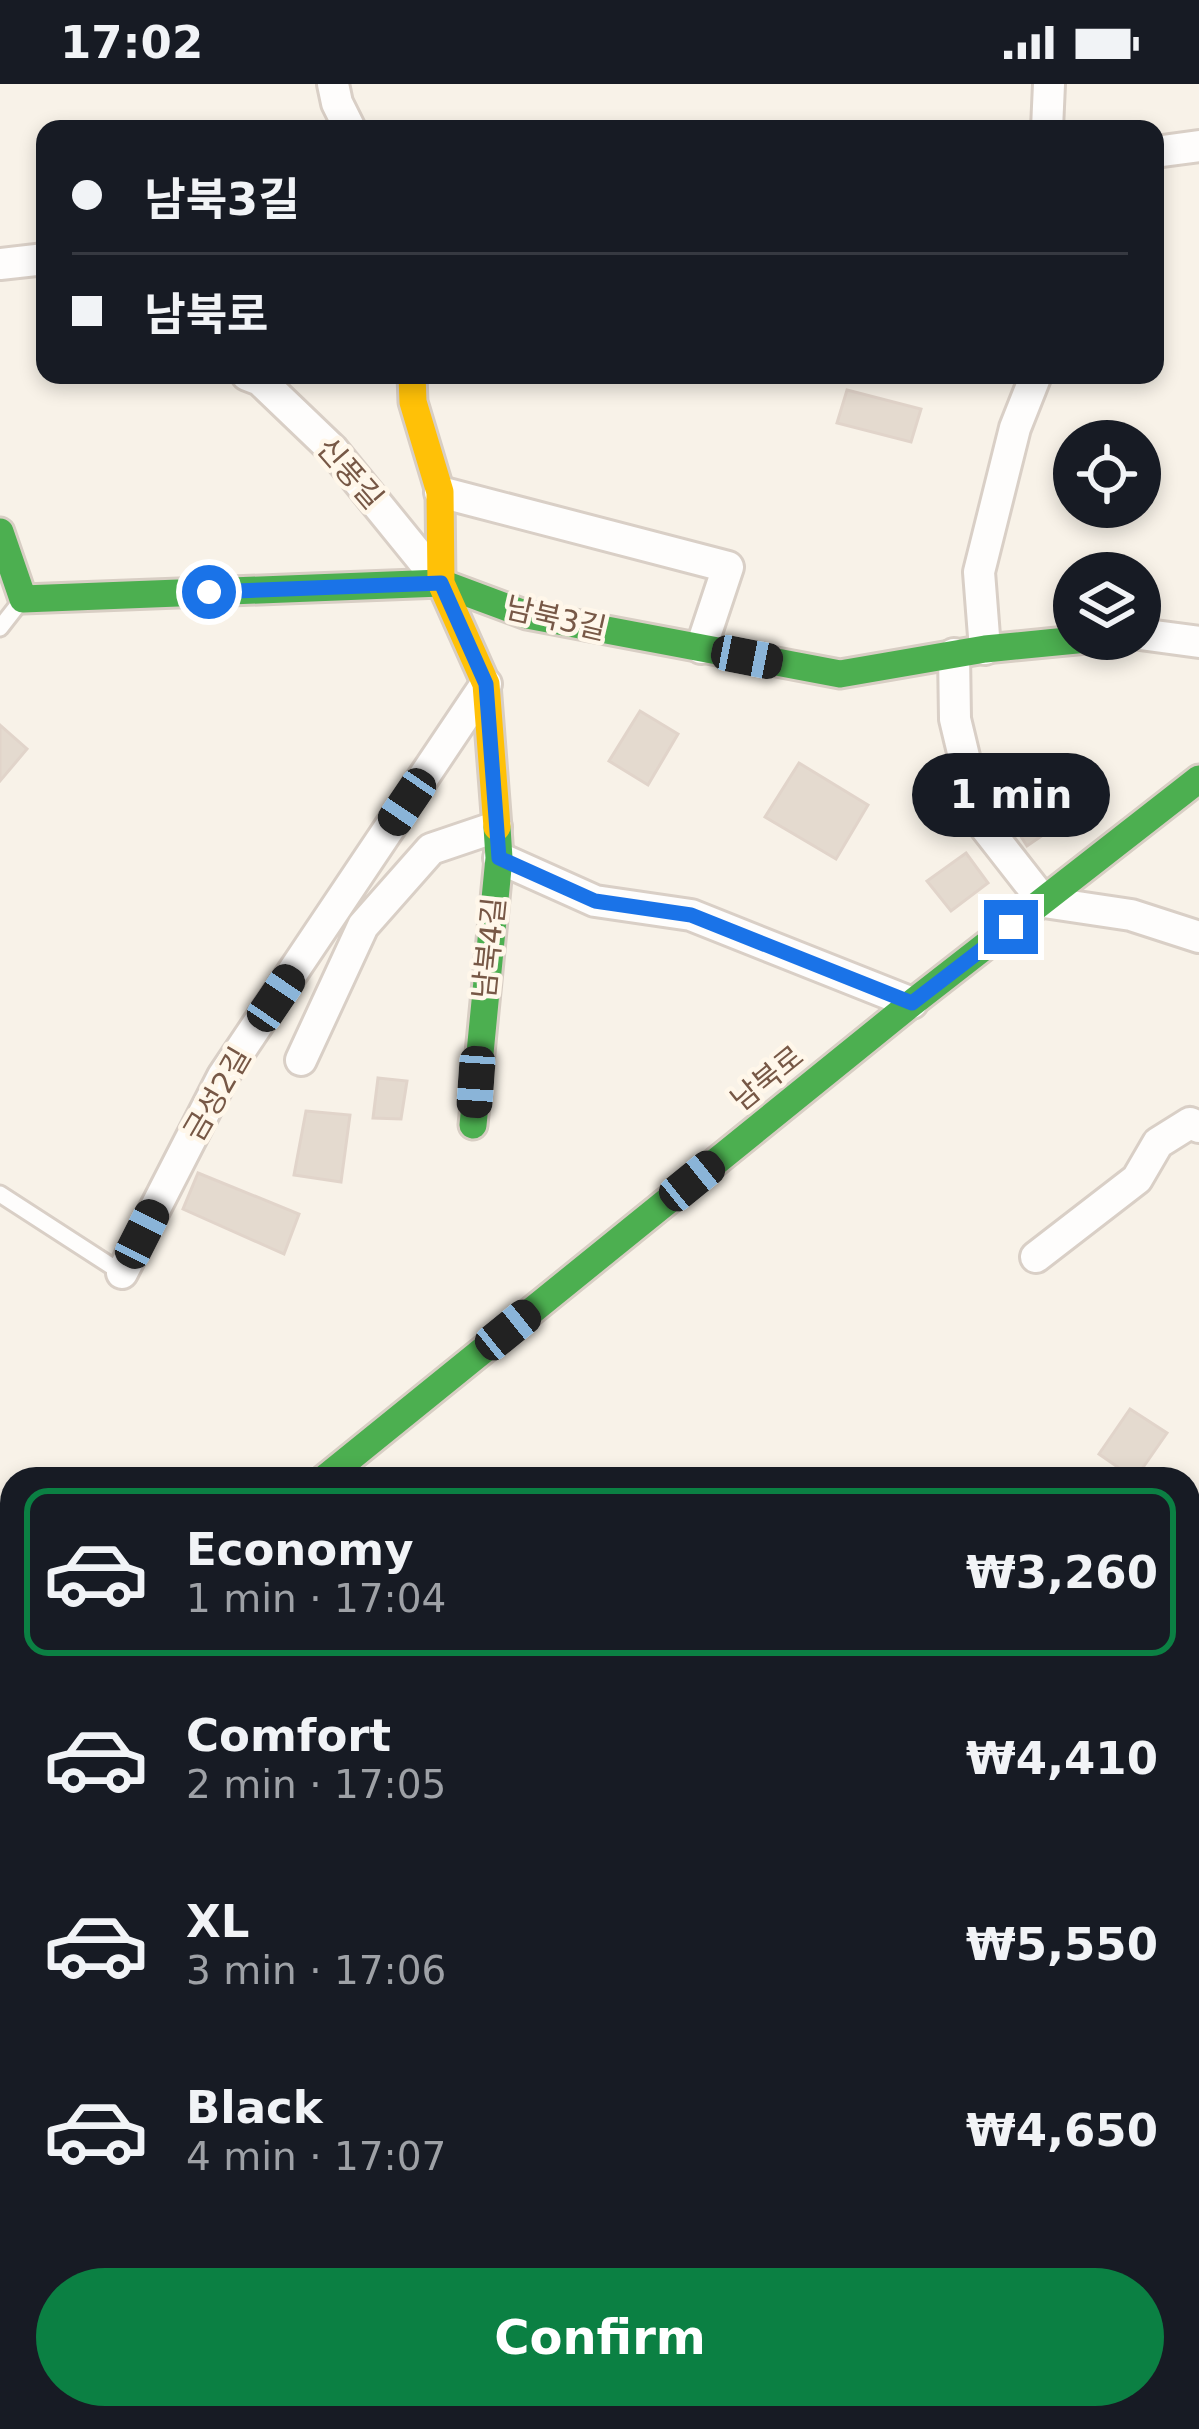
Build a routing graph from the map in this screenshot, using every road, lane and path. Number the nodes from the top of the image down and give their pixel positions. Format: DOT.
graph roads {
  1 [pos="333,84"];
  2 [pos="1049,84"];
  3 [pos="346,120"];
  4 [pos="1047,120"];
  5 [pos="1199,146"];
  6 [pos="1164,151"];
  7 [pos="36,260"];
  8 [pos="0,264"];
  9 [pos="264,384"];
  10 [pos="412,384"];
  11 [pos="1032,384"];
  12 [pos="440,492"];
  13 [pos="0,532"];
  14 [pos="5,560"];
  15 [pos="441,583"];
  16 [pos="23,599"];
  17 [pos="0,628"];
  18 [pos="1161,636"];
  19 [pos="1199,641"];
  20 [pos="1053,642"];
  21 [pos="700,648"];
  22 [pos="985,649"];
  23 [pos="954,654"];
  24 [pos="486,684"];
  25 [pos="1199,778"];
  26 [pos="497,843"];
  27 [pos="1044,902"];
  28 [pos="1199,937"];
  29 [pos="912,1003"];
  30 [pos="302,1060"];
  31 [pos="473,1125"];
  32 [pos="1199,1127"];
  33 [pos="0,1194"];
  34 [pos="1036,1257"];
  35 [pos="122,1273"];
  36 [pos="339,1467"];
  1 -- 3 [label="street"];
  2 -- 4 [label="street"];
  5 -- 6 [label="street"];
  7 -- 8 [label="street"];
  9 -- 15 [label="street, 신풍길"];
  10 -- 12 [label="street, 남북4길"];
  11 -- 22 [label="street"];
  12 -- 15 [label="street, 남북4길"];
  12 -- 21 [label="street"];
  13 -- 14 [label="street"];
  14 -- 16 [label="street"];
  15 -- 16 [label="street, 남북3길"];
  15 -- 21 [label="street, 남북3길"];
  15 -- 24 [label="street, 남북4길"];
  16 -- 17 [label="lane"];
  18 -- 19 [label="street"];
  20 -- 22 [label="street, 남북3길"];
  21 -- 23 [label="street, 남북3길"];
  22 -- 23 [label="street, 남북3길"];
  23 -- 27 [label="street"];
  24 -- 26 [label="street, 남북4길"];
  24 -- 35 [label="street, 금성2길"];
  25 -- 27 [label="street, 남북로"];
  26 -- 29 [label="street"];
  26 -- 30 [label="street"];
  26 -- 31 [label="street, 남북4길"];
  27 -- 28 [label="street"];
  27 -- 29 [label="street, 남북로"];
  29 -- 36 [label="street, 남북로"];
  32 -- 34 [label="street"];
  33 -- 35 [label="lane"];
}
